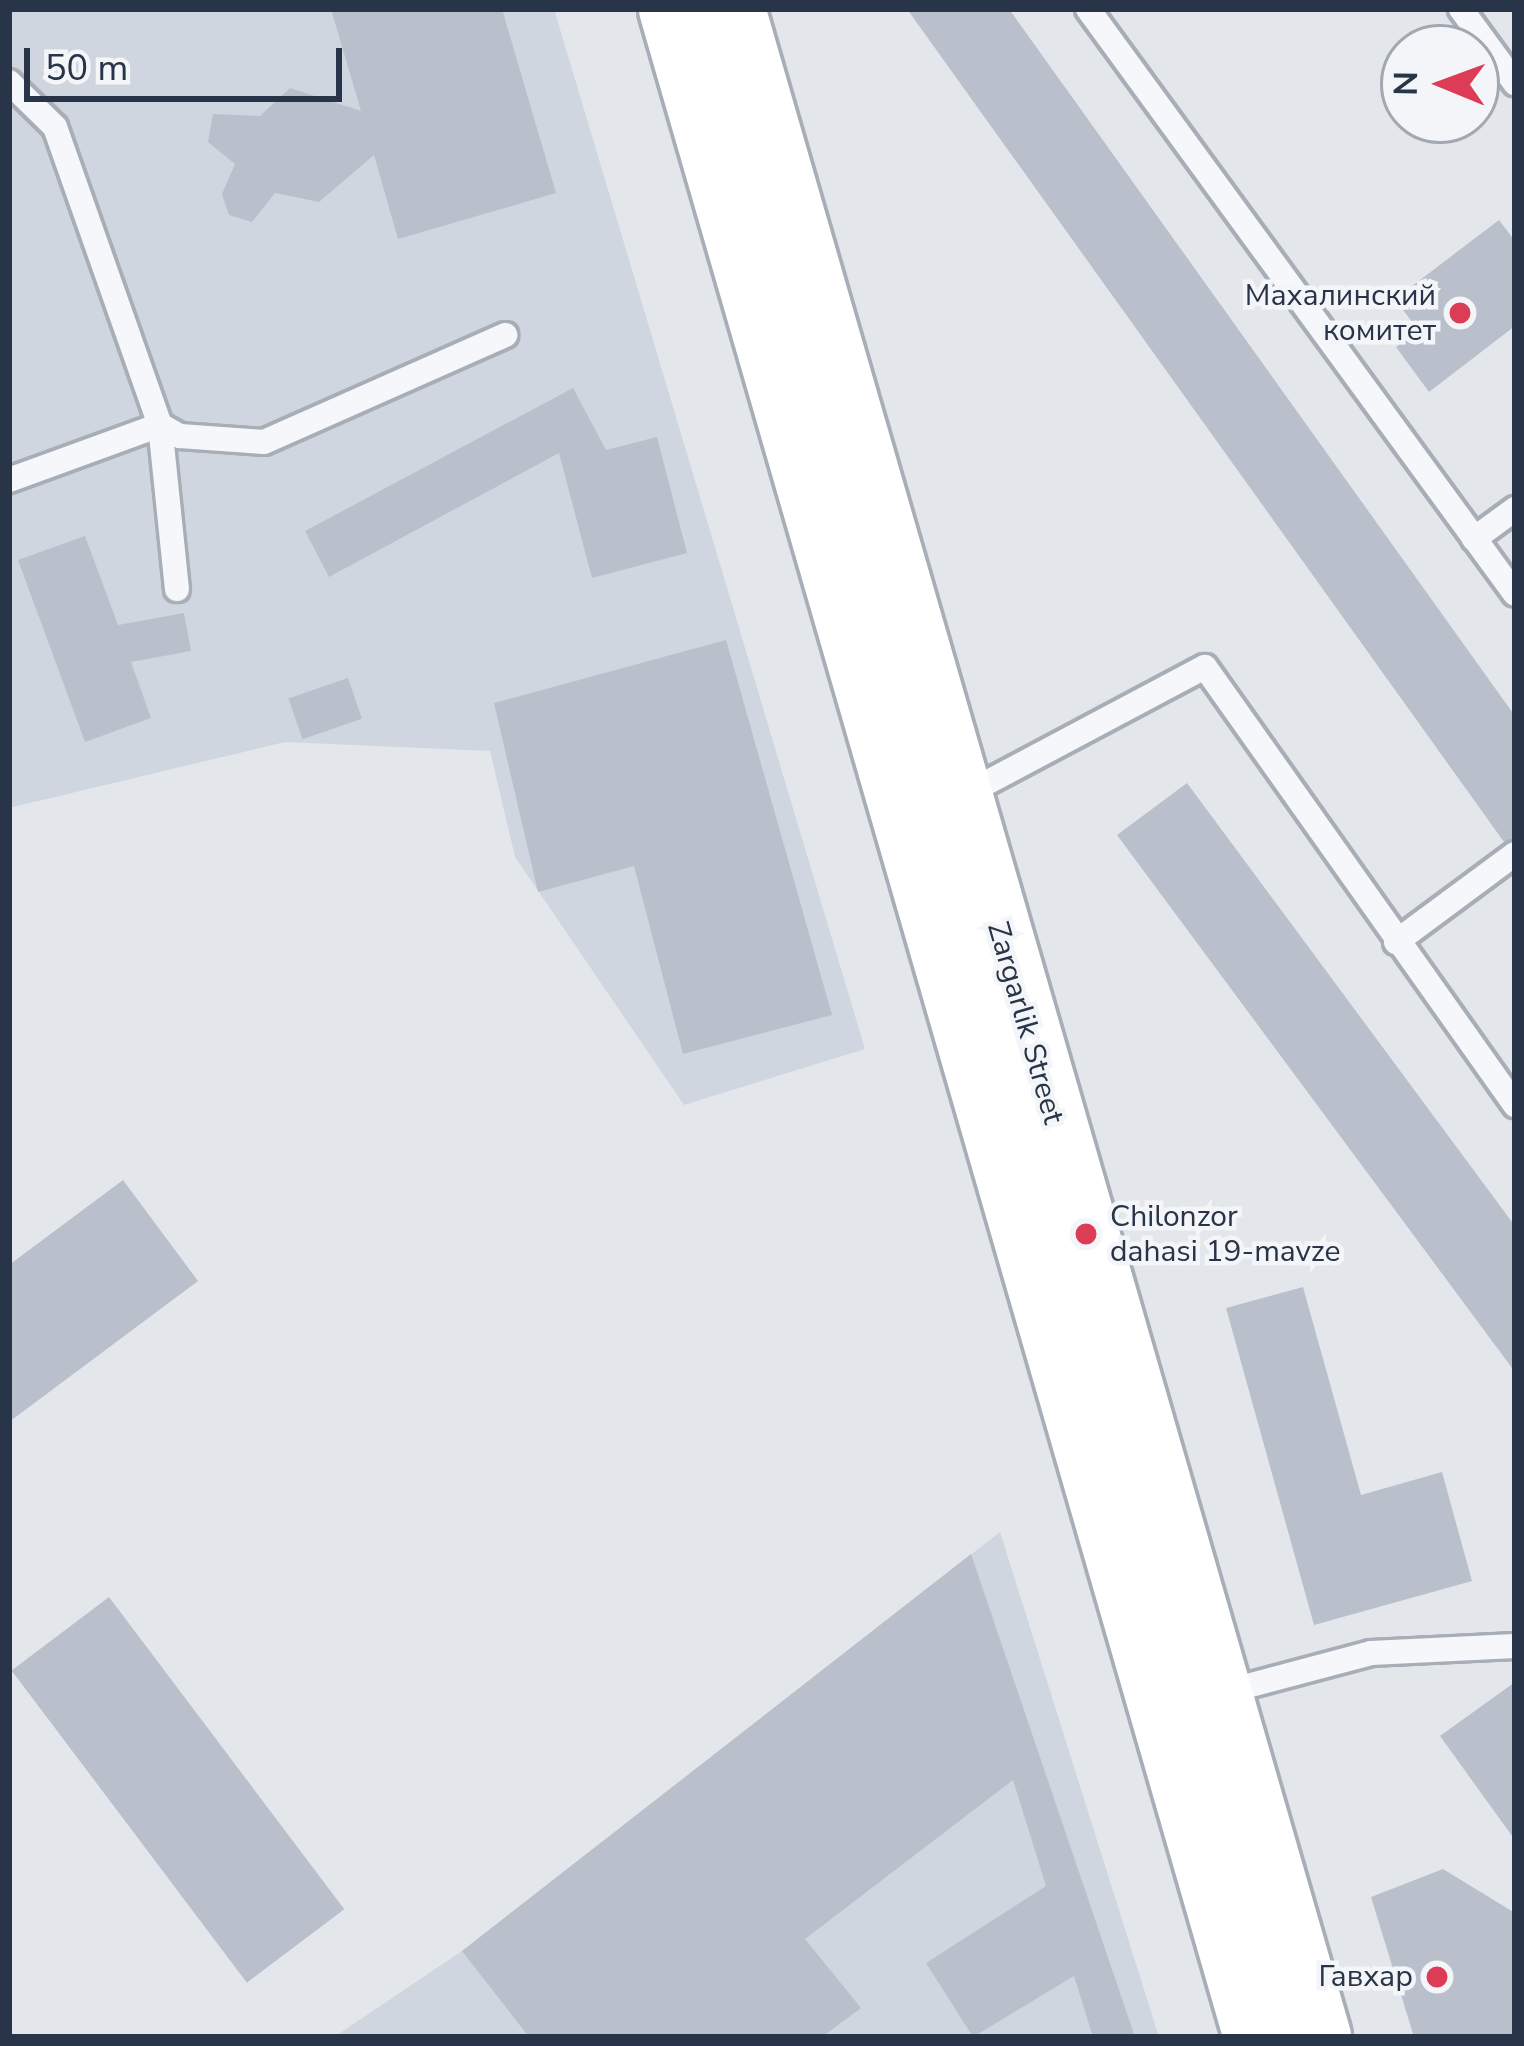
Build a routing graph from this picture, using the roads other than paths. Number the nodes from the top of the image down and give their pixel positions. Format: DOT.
graph roads {
  1 [pos="671,9"];
  2 [pos="732,9"];
  3 [pos="1088,9"];
  4 [pos="1461,9"];
  5 [pos="9,82"];
  6 [pos="1515,83"];
  7 [pos="505,335"];
  8 [pos="160,425"];
  9 [pos="9,480"];
  10 [pos="1515,509"];
  11 [pos="1474,539"];
  12 [pos="177,589"];
  13 [pos="1515,594"];
  14 [pos="932,806"];
  15 [pos="1515,854"];
  16 [pos="1396,942"];
  17 [pos="1515,1105"];
  18 [pos="1515,1646"];
  19 [pos="1219,1694"];
  20 [pos="1257,2037"];
  21 [pos="1318,2037"];
  1 -- 14 [label="main road, Zargarlik Street"];
  2 -- 14 [label="main road, Zargarlik Street"];
  3 -- 11 [label="lane"];
  4 -- 6 [label="lane"];
  5 -- 8 [label="lane"];
  7 -- 8 [label="lane"];
  8 -- 9 [label="lane"];
  8 -- 12 [label="lane"];
  10 -- 11 [label="lane"];
  11 -- 13 [label="lane"];
  14 -- 16 [label="lane"];
  14 -- 19 [label="main road, Zargarlik Street"];
  14 -- 20 [label="main road, Zargarlik Street"];
  15 -- 16 [label="lane"];
  16 -- 17 [label="lane"];
  18 -- 19 [label="lane"];
  19 -- 21 [label="main road, Zargarlik Street"];
}
